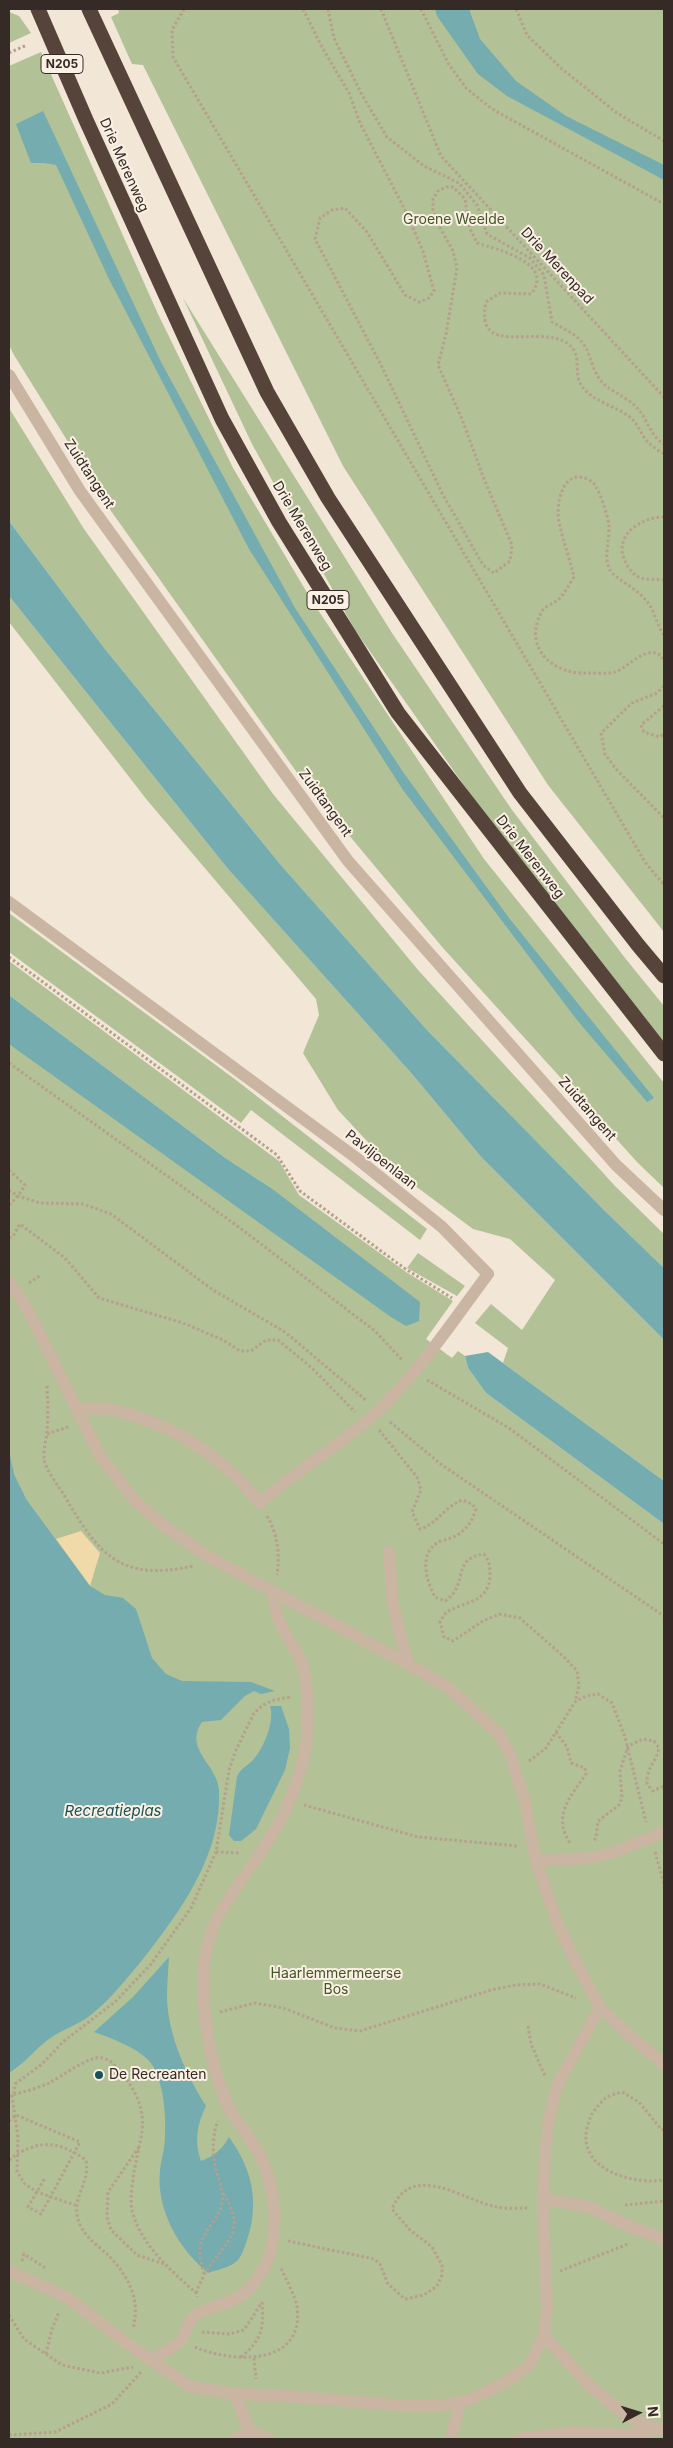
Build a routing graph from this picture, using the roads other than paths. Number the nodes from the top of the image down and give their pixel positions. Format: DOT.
graph roads {
  1 [pos="38,9"];
  2 [pos="90,9"];
  3 [pos="9,375"];
  4 [pos="9,902"];
  5 [pos="664,976"];
  6 [pos="664,1054"];
  7 [pos="664,1210"];
  8 [pos="11,1288"];
  9 [pos="77,1409"];
  10 [pos="389,1552"];
  11 [pos="274,1592"];
  12 [pos="408,1664"];
  13 [pos="664,1832"];
  14 [pos="536,1860"];
  15 [pos="600,2006"];
  16 [pos="664,2064"];
  17 [pos="544,2204"];
  18 [pos="664,2239"];
  19 [pos="9,2272"];
  20 [pos="544,2336"];
  21 [pos="152,2359"];
  22 [pos="235,2394"];
  23 [pos="460,2403"];
  24 [pos="660,2429"];
  25 [pos="250,2432"];
  26 [pos="234,2439"];
  27 [pos="269,2439"];
  28 [pos="451,2439"];
  29 [pos="518,2439"];
  1 -- 6 [label="highway, Drie Merenweg / N205"];
  2 -- 5 [label="highway"];
  3 -- 7 [label="street, Zuidtangent"];
  4 -- 9 [label="street, Paviljoenlaan"];
  8 -- 9 [label="street"];
  9 -- 11 [label="street"];
  10 -- 12 [label="street"];
  11 -- 12 [label="street"];
  11 -- 21 [label="street"];
  12 -- 14 [label="street"];
  13 -- 14 [label="street"];
  14 -- 15 [label="street"];
  15 -- 16 [label="street"];
  15 -- 17 [label="street"];
  17 -- 18 [label="street"];
  17 -- 20 [label="street"];
  19 -- 21 [label="street"];
  20 -- 23 [label="street"];
  20 -- 24 [label="street"];
  21 -- 22 [label="street"];
  22 -- 23 [label="street"];
  22 -- 25 [label="street"];
  23 -- 28 [label="street"];
  24 -- 29 [label="street"];
  25 -- 26 [label="street"];
  25 -- 27 [label="street"];
}
